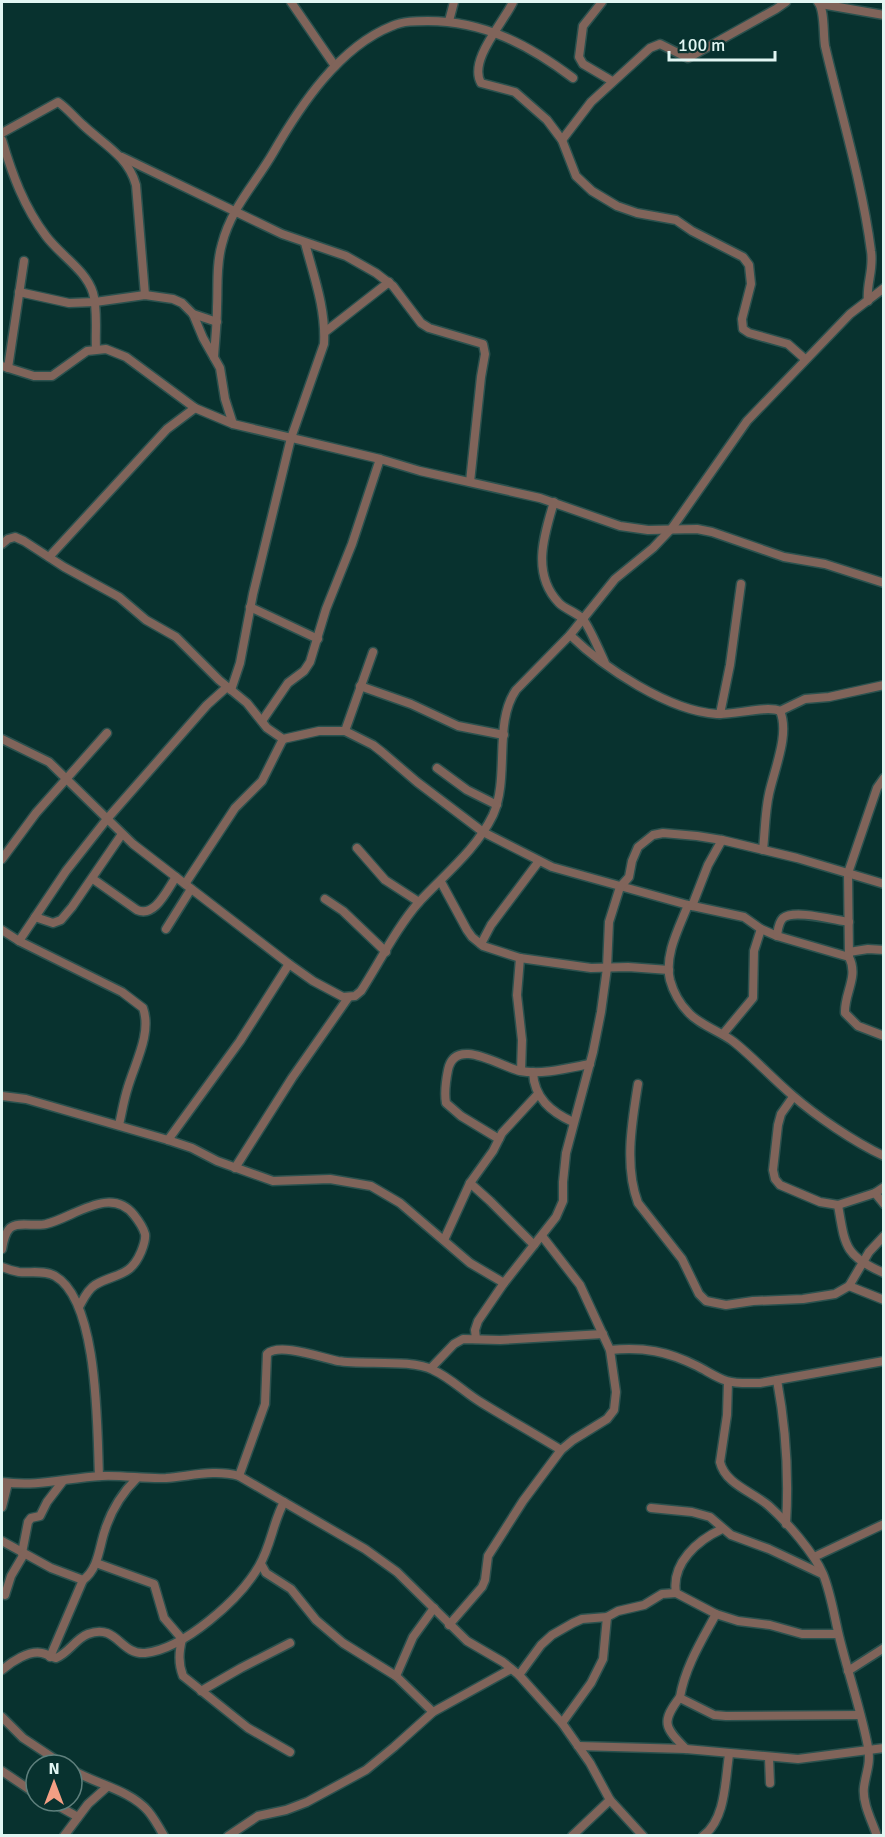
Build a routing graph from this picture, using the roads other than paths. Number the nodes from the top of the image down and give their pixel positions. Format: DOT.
graph roads {
  1 [pos="291,2"];
  2 [pos="454,2"];
  3 [pos="513,2"];
  4 [pos="602,2"];
  5 [pos="786,2"];
  6 [pos="819,3"];
  7 [pos="884,15"];
  8 [pos="449,21"];
  9 [pos="495,32"];
  10 [pos="335,66"];
  11 [pos="573,78"];
  12 [pos="612,81"];
  13 [pos="2,133"];
  14 [pos="2,140"];
  15 [pos="562,140"];
  16 [pos="122,157"];
  17 [pos="234,210"];
  18 [pos="305,243"];
  19 [pos="24,261"];
  20 [pos="389,282"];
  21 [pos="884,288"];
  22 [pos="19,292"];
  23 [pos="146,296"];
  24 [pos="868,301"];
  25 [pos="95,302"];
  26 [pos="193,314"];
  27 [pos="217,322"];
  28 [pos="325,332"];
  29 [pos="96,349"];
  30 [pos="214,357"];
  31 [pos="805,359"];
  32 [pos="5,367"];
  33 [pos="195,408"];
  34 [pos="233,424"];
  35 [pos="291,438"];
  36 [pos="380,459"];
  37 [pos="470,482"];
  38 [pos="554,502"];
  39 [pos="672,528"];
  40 [pos="2,544"];
  41 [pos="49,557"];
  42 [pos="884,583"];
  43 [pos="741,584"];
  44 [pos="250,607"];
  45 [pos="583,619"];
  46 [pos="570,635"];
  47 [pos="318,639"];
  48 [pos="373,652"];
  49 [pos="606,666"];
  50 [pos="884,685"];
  51 [pos="360,686"];
  52 [pos="229,688"];
  53 [pos="780,711"];
  54 [pos="720,714"];
  55 [pos="262,721"];
  56 [pos="345,731"];
  57 [pos="107,733"];
  58 [pos="504,735"];
  59 [pos="2,739"];
  60 [pos="283,739"];
  61 [pos="437,768"];
  62 [pos="67,778"];
  63 [pos="884,778"];
  64 [pos="497,805"];
  65 [pos="107,819"];
  66 [pos="483,832"];
  67 [pos="122,834"];
  68 [pos="722,840"];
  69 [pos="357,848"];
  70 [pos="763,850"];
  71 [pos="3,853"];
  72 [pos="539,861"];
  73 [pos="848,873"];
  74 [pos="176,877"];
  75 [pos="93,879"];
  76 [pos="441,882"];
  77 [pos="884,884"];
  78 [pos="188,887"];
  79 [pos="620,887"];
  80 [pos="325,899"];
  81 [pos="419,902"];
  82 [pos="690,905"];
  83 [pos="35,917"];
  84 [pos="849,922"];
  85 [pos="166,929"];
  86 [pos="761,929"];
  87 [pos="2,930"];
  88 [pos="777,936"];
  89 [pos="19,941"];
  90 [pos="480,944"];
  91 [pos="884,950"];
  92 [pos="386,952"];
  93 [pos="849,955"];
  94 [pos="520,958"];
  95 [pos="289,964"];
  96 [pos="607,968"];
  97 [pos="669,970"];
  98 [pos="348,998"];
  99 [pos="723,1034"];
  100 [pos="884,1036"];
  101 [pos="590,1064"];
  102 [pos="521,1071"];
  103 [pos="532,1072"];
  104 [pos="638,1084"];
  105 [pos="538,1094"];
  106 [pos="2,1096"];
  107 [pos="793,1096"];
  108 [pos="573,1122"];
  109 [pos="119,1125"];
  110 [pos="499,1139"];
  111 [pos="168,1140"];
  112 [pos="884,1156"];
  113 [pos="235,1168"];
  114 [pos="470,1183"];
  115 [pos="884,1187"];
  116 [pos="875,1193"];
  117 [pos="884,1204"];
  118 [pos="838,1205"];
  119 [pos="542,1236"];
  120 [pos="884,1236"];
  121 [pos="444,1239"];
  122 [pos="534,1245"];
  123 [pos="2,1250"];
  124 [pos="863,1264"];
  125 [pos="2,1268"];
  126 [pos="884,1273"];
  127 [pos="504,1283"];
  128 [pos="849,1286"];
  129 [pos="884,1300"];
  130 [pos="79,1307"];
  131 [pos="603,1334"];
  132 [pos="476,1339"];
  133 [pos="610,1350"];
  134 [pos="884,1361"];
  135 [pos="431,1368"];
  136 [pos="777,1380"];
  137 [pos="728,1382"];
  138 [pos="561,1450"];
  139 [pos="99,1476"];
  140 [pos="239,1476"];
  141 [pos="136,1478"];
  142 [pos="63,1481"];
  143 [pos="5,1483"];
  144 [pos="284,1502"];
  145 [pos="2,1508"];
  146 [pos="651,1508"];
  147 [pos="786,1524"];
  148 [pos="884,1524"];
  149 [pos="722,1529"];
  150 [pos="2,1542"];
  151 [pos="23,1553"];
  152 [pos="814,1557"];
  153 [pos="96,1563"];
  154 [pos="261,1564"];
  155 [pos="823,1574"];
  156 [pos="83,1580"];
  157 [pos="676,1593"];
  158 [pos="4,1595"];
  159 [pos="434,1608"];
  160 [pos="716,1614"];
  161 [pos="608,1617"];
  162 [pos="449,1625"];
  163 [pos="838,1634"];
  164 [pos="182,1639"];
  165 [pos="290,1643"];
  166 [pos="884,1648"];
  167 [pos="50,1656"];
  168 [pos="2,1670"];
  169 [pos="848,1671"];
  170 [pos="515,1672"];
  171 [pos="396,1676"];
  172 [pos="201,1691"];
  173 [pos="680,1697"];
  174 [pos="433,1712"];
  175 [pos="860,1715"];
  176 [pos="2,1717"];
  177 [pos="562,1723"];
  178 [pos="578,1746"];
  179 [pos="884,1748"];
  180 [pos="686,1749"];
  181 [pos="868,1749"];
  182 [pos="290,1752"];
  183 [pos="46,1753"];
  184 [pos="729,1755"];
  185 [pos="769,1758"];
  186 [pos="2,1771"];
  187 [pos="84,1776"];
  188 [pos="770,1783"];
  189 [pos="24,1786"];
  190 [pos="107,1787"];
  191 [pos="610,1800"];
  192 [pos="71,1813"];
  193 [pos="78,1817"];
  194 [pos="64,1836"];
  195 [pos="164,1836"];
  196 [pos="228,1836"];
  197 [pos="572,1836"];
  198 [pos="643,1836"];
  199 [pos="703,1836"];
  200 [pos="877,1836"];
  1 -- 10 [label="street"];
  2 -- 8 [label="street"];
  3 -- 9 [label="street"];
  4 -- 12 [label="street"];
  5 -- 12 [label="street"];
  6 -- 7 [label="street"];
  6 -- 24 [label="street"];
  8 -- 9 [label="street"];
  8 -- 10 [label="street"];
  9 -- 11 [label="street"];
  9 -- 15 [label="street"];
  10 -- 17 [label="street"];
  12 -- 15 [label="street"];
  13 -- 16 [label="street"];
  14 -- 25 [label="street"];
  15 -- 31 [label="street"];
  16 -- 17 [label="street"];
  16 -- 23 [label="street"];
  17 -- 18 [label="street"];
  17 -- 27 [label="street"];
  18 -- 20 [label="street"];
  18 -- 28 [label="street"];
  19 -- 22 [label="street"];
  20 -- 28 [label="street"];
  20 -- 37 [label="street"];
  21 -- 24 [label="street"];
  22 -- 25 [label="street"];
  22 -- 32 [label="street"];
  23 -- 25 [label="street"];
  23 -- 26 [label="street"];
  24 -- 31 [label="street"];
  25 -- 29 [label="street"];
  26 -- 27 [label="street"];
  26 -- 30 [label="street"];
  27 -- 30 [label="street"];
  28 -- 35 [label="street"];
  29 -- 32 [label="street"];
  29 -- 33 [label="street"];
  30 -- 34 [label="street"];
  31 -- 39 [label="street"];
  33 -- 34 [label="street"];
  33 -- 41 [label="street"];
  34 -- 35 [label="street"];
  35 -- 36 [label="street"];
  35 -- 44 [label="street"];
  36 -- 37 [label="street"];
  36 -- 47 [label="street"];
  37 -- 38 [label="street"];
  38 -- 39 [label="street"];
  38 -- 45 [label="street"];
  39 -- 42 [label="street"];
  39 -- 45 [label="street"];
  40 -- 41 [label="street"];
  41 -- 52 [label="street"];
  43 -- 54 [label="street"];
  44 -- 47 [label="street"];
  44 -- 52 [label="street"];
  45 -- 46 [label="street"];
  45 -- 49 [label="street"];
  46 -- 49 [label="street"];
  46 -- 58 [label="street"];
  47 -- 55 [label="street"];
  48 -- 51 [label="street"];
  49 -- 54 [label="street"];
  50 -- 53 [label="street"];
  51 -- 56 [label="street"];
  51 -- 58 [label="street"];
  52 -- 55 [label="street"];
  52 -- 65 [label="street"];
  53 -- 54 [label="street"];
  53 -- 70 [label="street"];
  55 -- 60 [label="street"];
  56 -- 60 [label="street"];
  56 -- 66 [label="street"];
  57 -- 62 [label="street"];
  58 -- 64 [label="street"];
  59 -- 62 [label="street"];
  60 -- 78 [label="street"];
  61 -- 64 [label="street"];
  62 -- 65 [label="street"];
  62 -- 71 [label="street"];
  63 -- 73 [label="street"];
  64 -- 66 [label="street"];
  65 -- 67 [label="street"];
  65 -- 83 [label="street"];
  66 -- 72 [label="street"];
  66 -- 76 [label="street"];
  67 -- 74 [label="street"];
  67 -- 75 [label="street"];
  68 -- 70 [label="street"];
  68 -- 79 [label="street"];
  68 -- 82 [label="street"];
  69 -- 81 [label="street"];
  70 -- 73 [label="street"];
  72 -- 79 [label="street"];
  72 -- 90 [label="street"];
  73 -- 77 [label="street"];
  73 -- 84 [label="street"];
  74 -- 75 [label="street"];
  74 -- 78 [label="street"];
  75 -- 83 [label="street"];
  76 -- 81 [label="street"];
  76 -- 90 [label="street"];
  78 -- 85 [label="street"];
  78 -- 95 [label="street"];
  79 -- 82 [label="street"];
  79 -- 96 [label="street"];
  80 -- 92 [label="street"];
  81 -- 92 [label="street"];
  82 -- 86 [label="street"];
  82 -- 97 [label="street"];
  83 -- 89 [label="street"];
  84 -- 88 [label="street"];
  84 -- 93 [label="street"];
  86 -- 88 [label="street"];
  86 -- 99 [label="street"];
  87 -- 89 [label="street"];
  88 -- 93 [label="street"];
  89 -- 109 [label="street"];
  90 -- 94 [label="street"];
  91 -- 93 [label="street"];
  92 -- 98 [label="street"];
  93 -- 100 [label="street"];
  94 -- 96 [label="street"];
  94 -- 102 [label="street"];
  95 -- 98 [label="street"];
  95 -- 111 [label="street"];
  96 -- 97 [label="street"];
  96 -- 101 [label="street"];
  97 -- 99 [label="street"];
  98 -- 113 [label="street"];
  99 -- 107 [label="street"];
  101 -- 103 [label="street"];
  101 -- 108 [label="street"];
  102 -- 103 [label="street"];
  102 -- 110 [label="street"];
  103 -- 105 [label="street"];
  104 -- 128 [label="street"];
  105 -- 108 [label="street"];
  105 -- 110 [label="street"];
  106 -- 109 [label="street"];
  107 -- 112 [label="street"];
  107 -- 118 [label="street"];
  108 -- 119 [label="street"];
  109 -- 111 [label="street"];
  110 -- 114 [label="street"];
  111 -- 113 [label="street"];
  113 -- 121 [label="street"];
  114 -- 121 [label="street"];
  114 -- 122 [label="street"];
  115 -- 116 [label="street"];
  116 -- 117 [label="street"];
  116 -- 118 [label="street"];
  118 -- 124 [label="street"];
  119 -- 122 [label="street"];
  119 -- 131 [label="street"];
  120 -- 124 [label="street"];
  121 -- 127 [label="street"];
  122 -- 127 [label="street"];
  123 -- 130 [label="street"];
  124 -- 126 [label="street"];
  124 -- 128 [label="street"];
  125 -- 130 [label="street"];
  127 -- 132 [label="street"];
  128 -- 129 [label="street"];
  130 -- 139 [label="street"];
  131 -- 132 [label="street"];
  131 -- 133 [label="street"];
  132 -- 135 [label="street"];
  133 -- 137 [label="street"];
  133 -- 138 [label="street"];
  134 -- 136 [label="street"];
  135 -- 138 [label="street"];
  135 -- 140 [label="street"];
  136 -- 137 [label="street"];
  136 -- 147 [label="street"];
  137 -- 147 [label="street"];
  138 -- 162 [label="street"];
  139 -- 141 [label="street"];
  139 -- 142 [label="street"];
  140 -- 141 [label="street"];
  140 -- 144 [label="street"];
  141 -- 153 [label="street"];
  142 -- 143 [label="street"];
  142 -- 151 [label="street"];
  143 -- 145 [label="street"];
  144 -- 154 [label="street"];
  144 -- 159 [label="street"];
  146 -- 149 [label="street"];
  147 -- 152 [label="street"];
  148 -- 152 [label="street"];
  149 -- 155 [label="street"];
  149 -- 157 [label="street"];
  150 -- 151 [label="street"];
  151 -- 156 [label="street"];
  151 -- 158 [label="street"];
  152 -- 155 [label="street"];
  153 -- 156 [label="street"];
  153 -- 164 [label="street"];
  154 -- 164 [label="street"];
  154 -- 171 [label="street"];
  155 -- 163 [label="street"];
  156 -- 167 [label="street"];
  157 -- 160 [label="street"];
  157 -- 161 [label="street"];
  159 -- 162 [label="street"];
  159 -- 171 [label="street"];
  160 -- 163 [label="street"];
  160 -- 173 [label="street"];
  161 -- 170 [label="street"];
  161 -- 177 [label="street"];
  162 -- 170 [label="street"];
  163 -- 169 [label="street"];
  164 -- 167 [label="street"];
  164 -- 172 [label="street"];
  165 -- 172 [label="street"];
  166 -- 169 [label="street"];
  167 -- 168 [label="street"];
  169 -- 175 [label="street"];
  170 -- 174 [label="street"];
  170 -- 177 [label="street"];
  171 -- 174 [label="street"];
  172 -- 182 [label="street"];
  173 -- 175 [label="street"];
  173 -- 180 [label="street"];
  174 -- 196 [label="street"];
  175 -- 181 [label="street"];
  176 -- 183 [label="street"];
  177 -- 178 [label="street"];
  178 -- 180 [label="street"];
  178 -- 191 [label="street"];
  179 -- 181 [label="street"];
  180 -- 184 [label="street"];
  181 -- 185 [label="street"];
  181 -- 200 [label="street"];
  184 -- 185 [label="street"];
  184 -- 199 [label="street"];
  185 -- 188 [label="street"];
  186 -- 189 [label="street"];
  187 -- 190 [label="street"];
  190 -- 193 [label="street"];
  190 -- 195 [label="street"];
  191 -- 197 [label="street"];
  191 -- 198 [label="street"];
  192 -- 193 [label="street"];
  193 -- 194 [label="street"];
}
